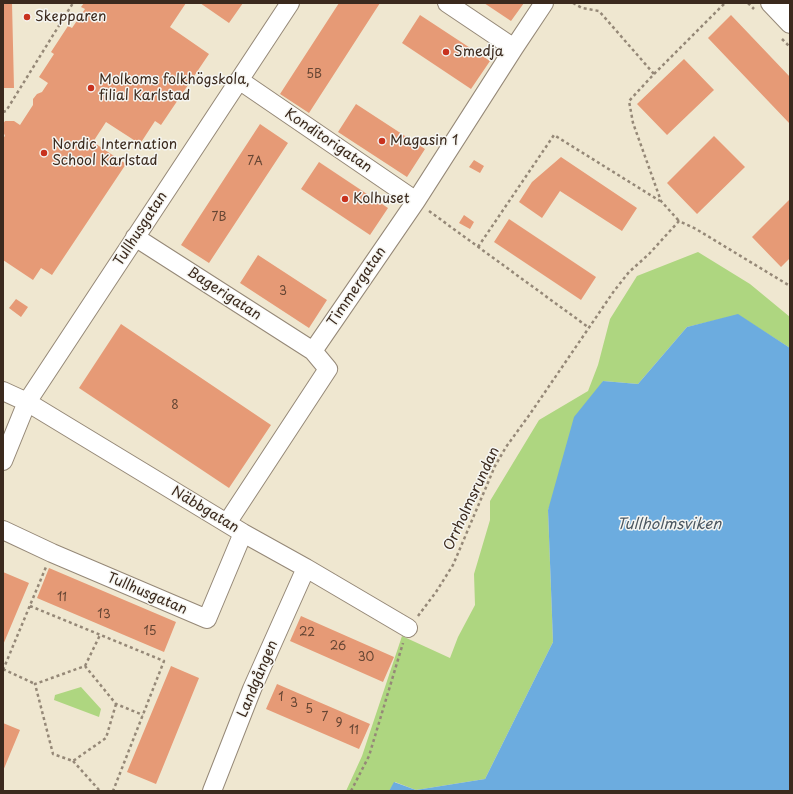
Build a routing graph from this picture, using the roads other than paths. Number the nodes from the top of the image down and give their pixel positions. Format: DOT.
graph roads {
  1 [pos="290,3"];
  2 [pos="447,3"];
  3 [pos="544,3"];
  4 [pos="770,3"];
  5 [pos="790,24"];
  6 [pos="514,48"];
  7 [pos="239,80"];
  8 [pos="416,201"];
  9 [pos="135,237"];
  10 [pos="313,351"];
  11 [pos="3,391"];
  12 [pos="27,402"];
  13 [pos="3,461"];
  14 [pos="227,524"];
  15 [pos="3,530"];
  16 [pos="243,533"];
  17 [pos="306,568"];
  18 [pos="408,628"];
  19 [pos="212,791"];
  1 -- 7 [label="street, Tullhusgatan"];
  2 -- 6 [label="street"];
  3 -- 6 [label="street, Timmergatan"];
  4 -- 5 [label="street"];
  6 -- 8 [label="street, Timmergatan"];
  7 -- 8 [label="street, Konditorigatan"];
  7 -- 9 [label="street, Tullhusgatan"];
  8 -- 10 [label="street, Timmergatan"];
  9 -- 10 [label="street, Bagerigatan"];
  9 -- 12 [label="street, Tullhusgatan"];
  10 -- 14 [label="street"];
  11 -- 12 [label="street, Näbbgatan"];
  12 -- 13 [label="street, Tullhusgatan"];
  12 -- 14 [label="street, Näbbgatan"];
  14 -- 16 [label="street, Näbbgatan"];
  15 -- 16 [label="street, Tullhusgatan"];
  16 -- 17 [label="street, Näbbgatan"];
  17 -- 18 [label="street, Näbbgatan"];
  17 -- 19 [label="street, Landgången"];
}
